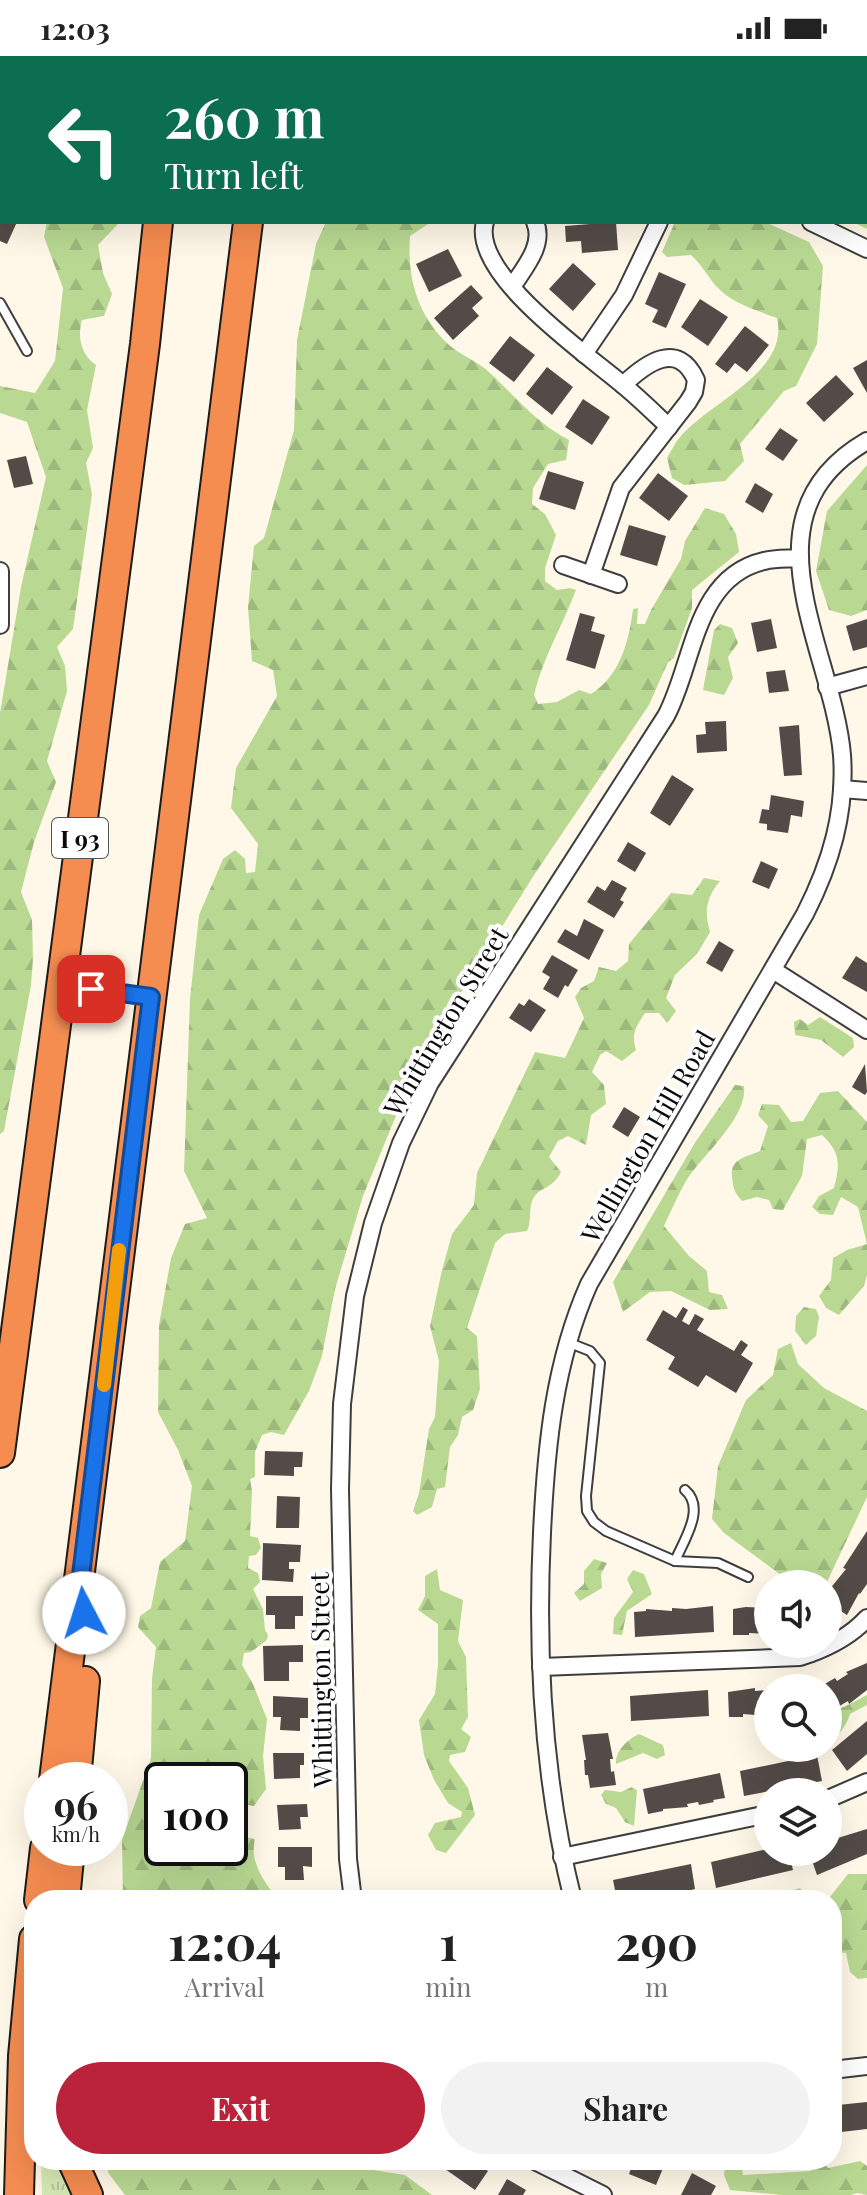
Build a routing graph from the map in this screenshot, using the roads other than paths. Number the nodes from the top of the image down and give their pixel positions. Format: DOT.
graph roads {
  1 [pos="158,224"];
  2 [pos="248,224"];
  3 [pos="485,224"];
  4 [pos="536,224"];
  5 [pos="658,224"];
  6 [pos="815,224"];
  7 [pos="867,249"];
  8 [pos="512,287"];
  9 [pos="0,303"];
  10 [pos="27,351"];
  11 [pos="584,354"];
  12 [pos="623,385"];
  13 [pos="669,427"];
  14 [pos="867,441"];
  15 [pos="800,558"];
  16 [pos="563,565"];
  17 [pos="0,571"];
  18 [pos="591,575"];
  19 [pos="618,584"];
  20 [pos="1,606"];
  21 [pos="0,625"];
  22 [pos="867,676"];
  23 [pos="827,687"];
  24 [pos="842,789"];
  25 [pos="867,791"];
  26 [pos="773,970"];
  27 [pos="61,986"];
  28 [pos="151,997"];
  29 [pos="867,1030"];
  30 [pos="566,1342"];
  31 [pos="0,1453"];
  32 [pos="685,1490"];
  33 [pos="675,1561"];
  34 [pos="748,1577"];
  35 [pos="80,1584"];
  36 [pos="867,1618"];
  37 [pos="541,1667"];
  38 [pos="56,1762"];
  39 [pos="78,1762"];
  40 [pos="867,1782"];
  41 [pos="842,1793"];
  42 [pos="754,1817"];
  43 [pos="562,1857"];
  44 [pos="43,1866"];
  45 [pos="68,1866"];
  46 [pos="40,1890"];
  47 [pos="66,1890"];
  48 [pos="352,1890"];
  49 [pos="570,1890"];
  50 [pos="24,2045"];
  51 [pos="867,2066"];
  52 [pos="842,2069"];
  53 [pos="77,2170"];
  54 [pos="553,2170"];
  55 [pos="19,2195"];
  56 [pos="88,2195"];
  57 [pos="603,2195"];
  1 -- 27 [label="highway, I 93"];
  2 -- 28 [label="highway"];
  3 -- 8 [label="street"];
  4 -- 8 [label="street"];
  5 -- 11 [label="street"];
  6 -- 7 [label="street"];
  8 -- 11 [label="street"];
  9 -- 10 [label="lane"];
  11 -- 12 [label="street"];
  12 -- 13 [label="street"];
  12 -- 13 [label="street"];
  13 -- 18 [label="street"];
  14 -- 15 [label="street, Wellington Hill Road"];
  15 -- 23 [label="street, Wellington Hill Road"];
  15 -- 48 [label="street, Whittington Street"];
  16 -- 18 [label="street"];
  17 -- 20 [label="street"];
  18 -- 19 [label="street"];
  20 -- 21 [label="street"];
  22 -- 23 [label="street"];
  23 -- 24 [label="street, Wellington Hill Road"];
  24 -- 25 [label="street"];
  24 -- 26 [label="street, Wellington Hill Road"];
  26 -- 29 [label="street"];
  26 -- 30 [label="street, Wellington Hill Road"];
  27 -- 28 [label="lane"];
  27 -- 31 [label="highway, I 93"];
  28 -- 35 [label="highway"];
  30 -- 33 [label="lane"];
  30 -- 37 [label="street, Wellington Hill Road"];
  32 -- 33 [label="lane"];
  33 -- 34 [label="lane"];
  35 -- 38 [label="highway"];
  35 -- 39 [label="highway"];
  36 -- 37 [label="street"];
  37 -- 43 [label="street, Wellington Hill Road"];
  40 -- 41 [label="street"];
  42 -- 43 [label="street"];
  43 -- 49 [label="street, Wellington Hill Road"];
  44 -- 46 [label="highway"];
  45 -- 47 [label="highway"];
  50 -- 55 [label="highway"];
  51 -- 52 [label="street"];
  53 -- 56 [label="highway"];
  54 -- 57 [label="street"];
}
